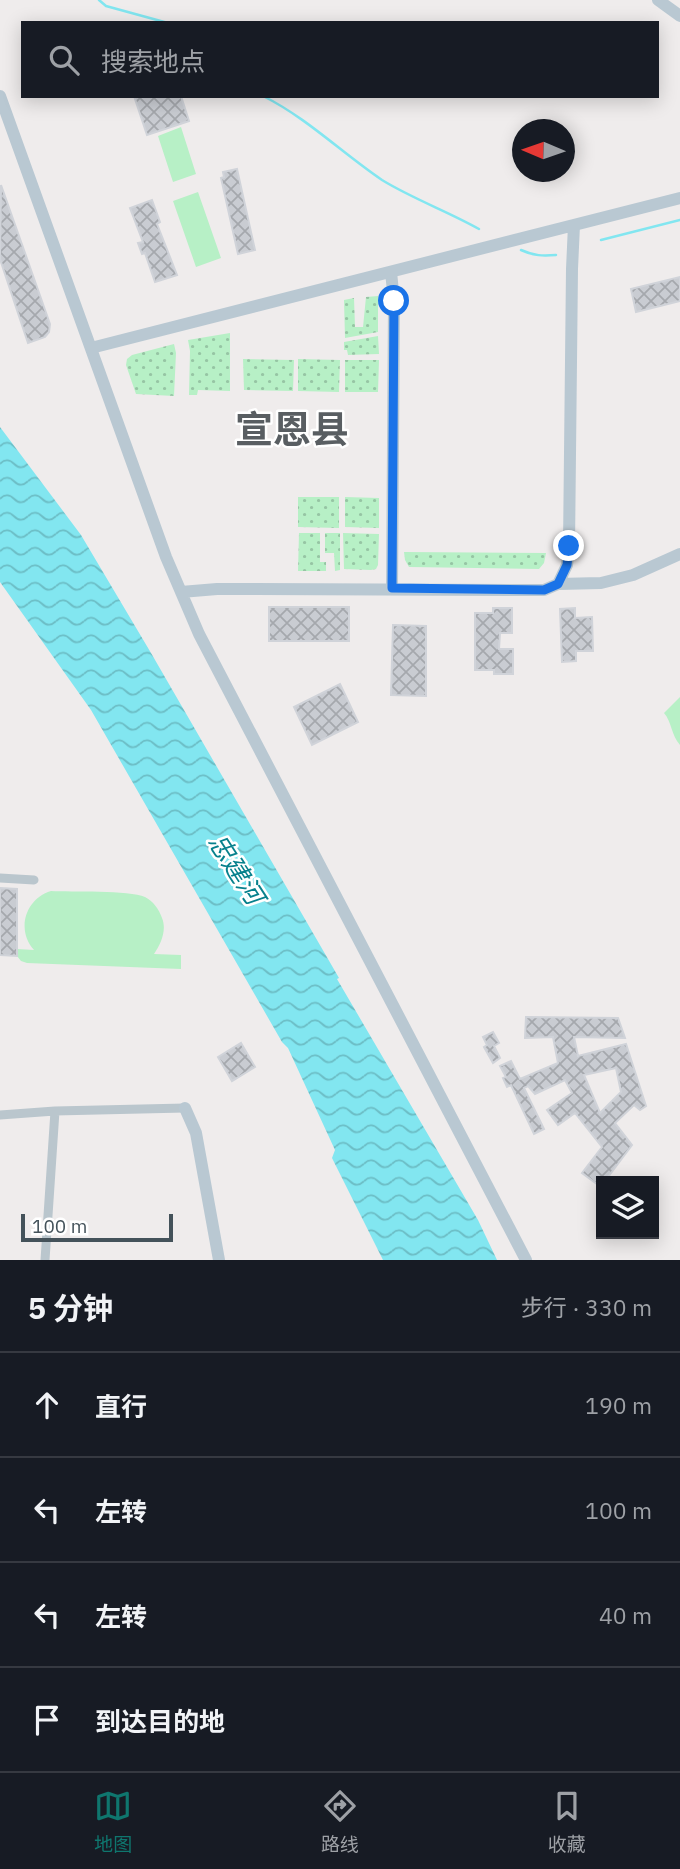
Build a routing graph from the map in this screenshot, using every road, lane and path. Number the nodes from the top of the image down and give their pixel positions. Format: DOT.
graph roads {
  1 [pos="657,0"];
  2 [pos="680,16"];
  3 [pos="0,96"];
  4 [pos="680,198"];
  5 [pos="574,225"];
  6 [pos="391,272"];
  7 [pos="91,348"];
  8 [pos="680,554"];
  9 [pos="558,584"];
  10 [pos="392,588"];
  11 [pos="181,592"];
  12 [pos="0,878"];
  13 [pos="34,880"];
  14 [pos="185,1108"];
  15 [pos="55,1111"];
  16 [pos="0,1115"];
  17 [pos="46,1260"];
  18 [pos="219,1260"];
  19 [pos="526,1260"];
  1 -- 2 [label="street"];
  3 -- 7 [label="street"];
  4 -- 5 [label="street"];
  5 -- 6 [label="street"];
  5 -- 9 [label="street"];
  6 -- 7 [label="street"];
  6 -- 10 [label="street"];
  7 -- 11 [label="street"];
  8 -- 9 [label="street"];
  9 -- 10 [label="street"];
  10 -- 11 [label="street"];
  11 -- 19 [label="street"];
  12 -- 13 [label="street"];
  14 -- 15 [label="street"];
  14 -- 18 [label="street"];
  15 -- 16 [label="street"];
  15 -- 17 [label="street"];
}
